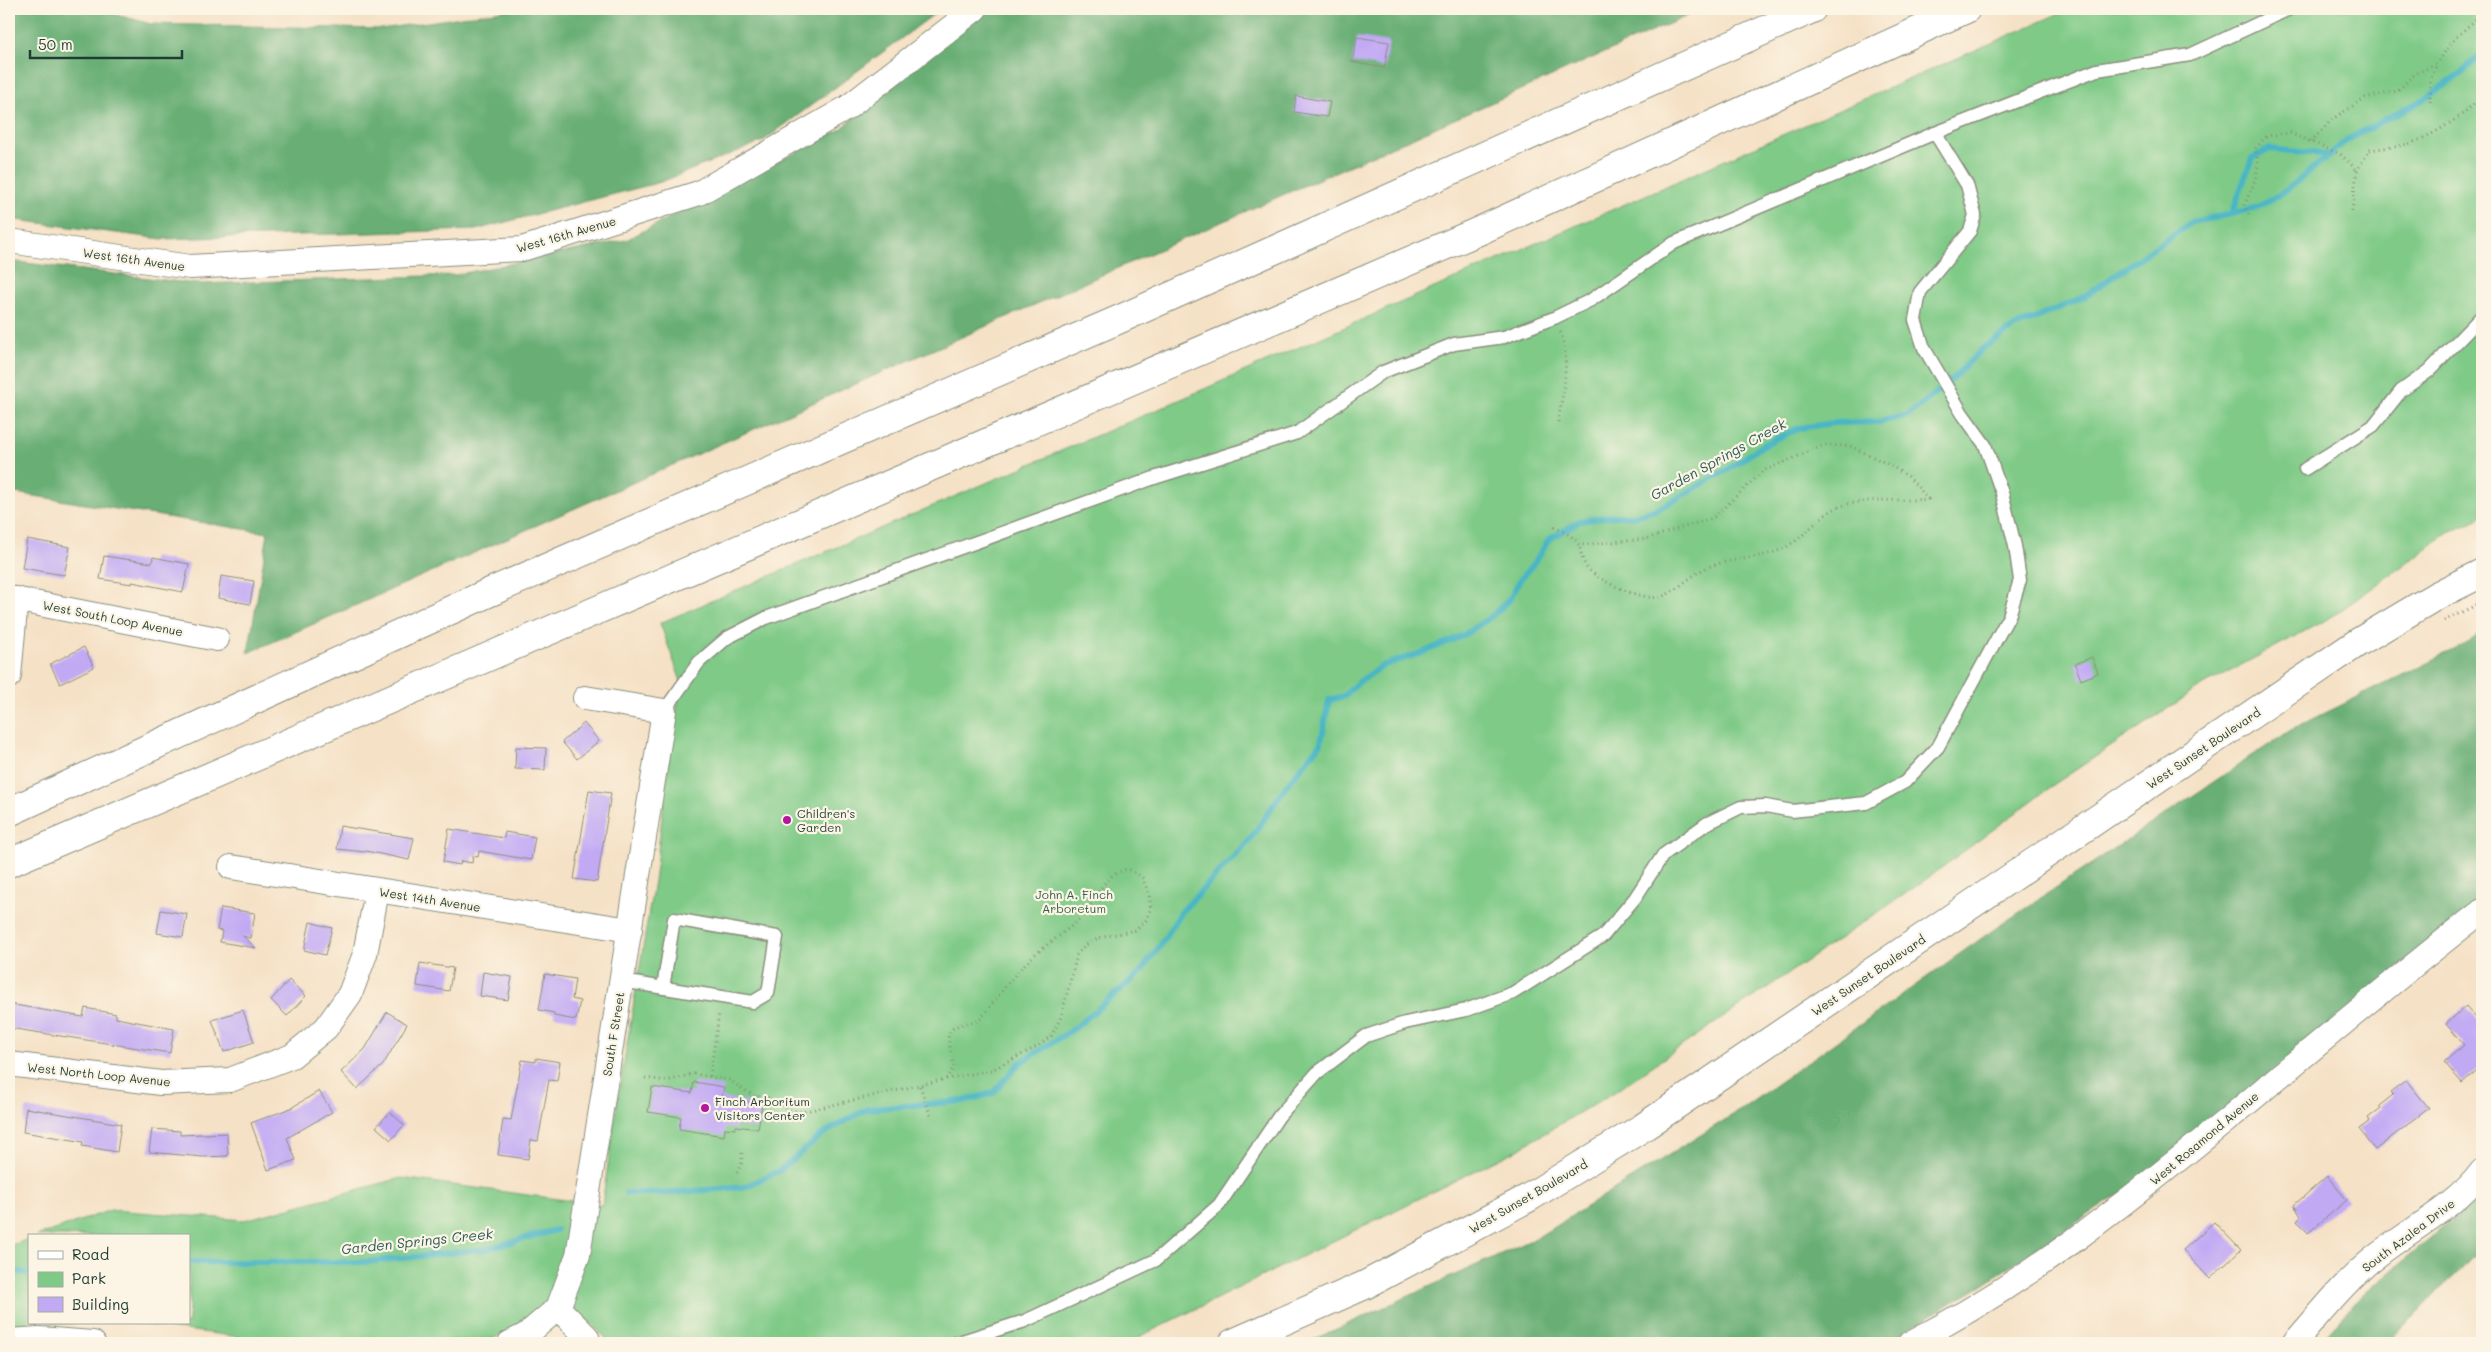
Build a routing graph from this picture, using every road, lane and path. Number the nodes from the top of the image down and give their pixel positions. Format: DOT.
graph roads {
  1 [pos="975,9"];
  2 [pos="1812,9"];
  3 [pos="1966,9"];
  4 [pos="2289,9"];
  5 [pos="2482,14"];
  6 [pos="2437,63"];
  7 [pos="2482,91"];
  8 [pos="2430,102"];
  9 [pos="1935,133"];
  10 [pos="2311,142"];
  11 [pos="2357,170"];
  12 [pos="2352,211"];
  13 [pos="2249,214"];
  14 [pos="9,241"];
  15 [pos="2482,316"];
  16 [pos="1564,341"];
  17 [pos="1558,422"];
  18 [pos="2305,469"];
  19 [pos="1554,527"];
  20 [pos="1579,545"];
  21 [pos="2482,573"];
  22 [pos="12,599"];
  23 [pos="216,639"];
  24 [pos="9,676"];
  25 [pos="585,698"];
  26 [pos="664,711"];
  27 [pos="9,812"];
  28 [pos="9,863"];
  29 [pos="231,867"];
  30 [pos="377,891"];
  31 [pos="2482,911"];
  32 [pos="630,930"];
  33 [pos="621,981"];
  34 [pos="663,988"];
  35 [pos="718,1021"];
  36 [pos="9,1064"];
  37 [pos="710,1076"];
  38 [pos="645,1078"];
  39 [pos="946,1079"];
  40 [pos="920,1086"];
  41 [pos="932,1117"];
  42 [pos="742,1149"];
  43 [pos="2482,1171"];
  44 [pos="737,1173"];
  45 [pos="558,1308"];
  46 [pos="9,1341"];
  47 [pos="93,1343"];
  48 [pos="510,1343"];
  49 [pos="588,1343"];
  50 [pos="956,1343"];
  51 [pos="1233,1343"];
  52 [pos="1910,1343"];
  53 [pos="2294,1343"];
  1 -- 14 [label="street, West 16th Avenue"];
  2 -- 27 [label="main road"];
  3 -- 28 [label="main road"];
  4 -- 9 [label="lane"];
  5 -- 6 [label="path"];
  6 -- 8 [label="path"];
  6 -- 10 [label="path"];
  7 -- 11 [label="path"];
  9 -- 26 [label="lane"];
  9 -- 50 [label="lane"];
  10 -- 11 [label="path"];
  10 -- 13 [label="path"];
  11 -- 12 [label="path"];
  15 -- 18 [label="lane"];
  16 -- 17 [label="path"];
  19 -- 20 [label="path"];
  20 -- 20 [label="path"];
  21 -- 51 [label="main road, West Sunset Boulevard"];
  22 -- 23 [label="street, West South Loop Avenue"];
  22 -- 24 [label="street"];
  25 -- 26 [label="street"];
  26 -- 32 [label="street, South F Street"];
  29 -- 30 [label="street, West 14th Avenue"];
  30 -- 32 [label="street, West 14th Avenue"];
  30 -- 36 [label="street, West North Loop Avenue"];
  31 -- 52 [label="street, West Rosamond Avenue"];
  32 -- 33 [label="street, South F Street"];
  33 -- 34 [label="lane"];
  33 -- 45 [label="street, South F Street"];
  34 -- 34 [label="lane"];
  35 -- 37 [label="path"];
  37 -- 38 [label="path"];
  37 -- 40 [label="path"];
  39 -- 39 [label="path"];
  39 -- 40 [label="path"];
  40 -- 41 [label="path"];
  42 -- 44 [label="path"];
  43 -- 53 [label="street, South Azalea Drive"];
  45 -- 48 [label="street"];
  45 -- 49 [label="street"];
  46 -- 47 [label="street"];
}
